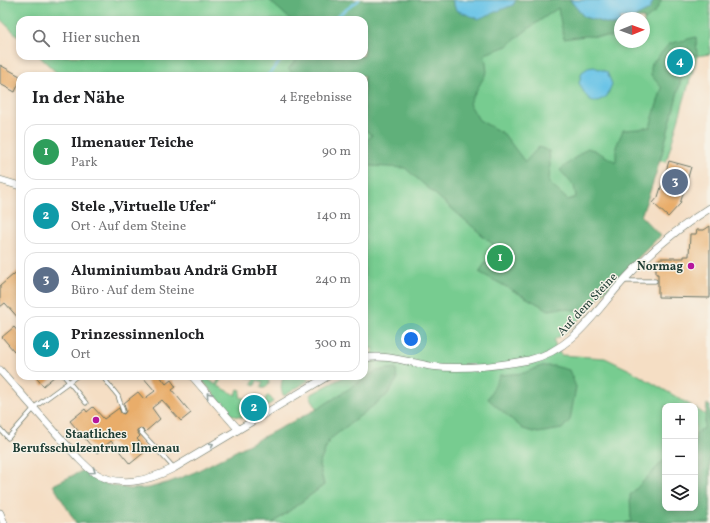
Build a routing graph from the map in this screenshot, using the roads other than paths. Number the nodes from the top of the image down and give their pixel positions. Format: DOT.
graph roads {
  1 [pos="0,180"];
  2 [pos="16,185"];
  3 [pos="710,208"];
  4 [pos="623,281"];
  5 [pos="655,281"];
  6 [pos="368,358"];
  7 [pos="0,370"];
  8 [pos="105,380"];
  9 [pos="195,380"];
  10 [pos="321,380"];
  11 [pos="68,381"];
  12 [pos="86,403"];
  13 [pos="34,408"];
  14 [pos="123,411"];
  15 [pos="0,429"];
  16 [pos="238,429"];
  17 [pos="140,431"];
  18 [pos="174,468"];
  19 [pos="0,513"];
  20 [pos="4,523"];
  1 -- 2 [label="street"];
  3 -- 4 [label="street, Auf dem Steine"];
  4 -- 5 [label="lane"];
  4 -- 6 [label="street, Auf dem Steine"];
  7 -- 13 [label="street"];
  8 -- 14 [label="lane"];
  16 -- 9 [label="street, one-way"];
  10 -- 16 [label="street"];
  11 -- 12 [label="lane"];
  11 -- 13 [label="lane"];
  13 -- 15 [label="lane"];
  13 -- 18 [label="street, one-way"];
  18 -- 16 [label="street, one-way"];
  17 -- 18 [label="lane"];
  19 -- 20 [label="street"];
}
